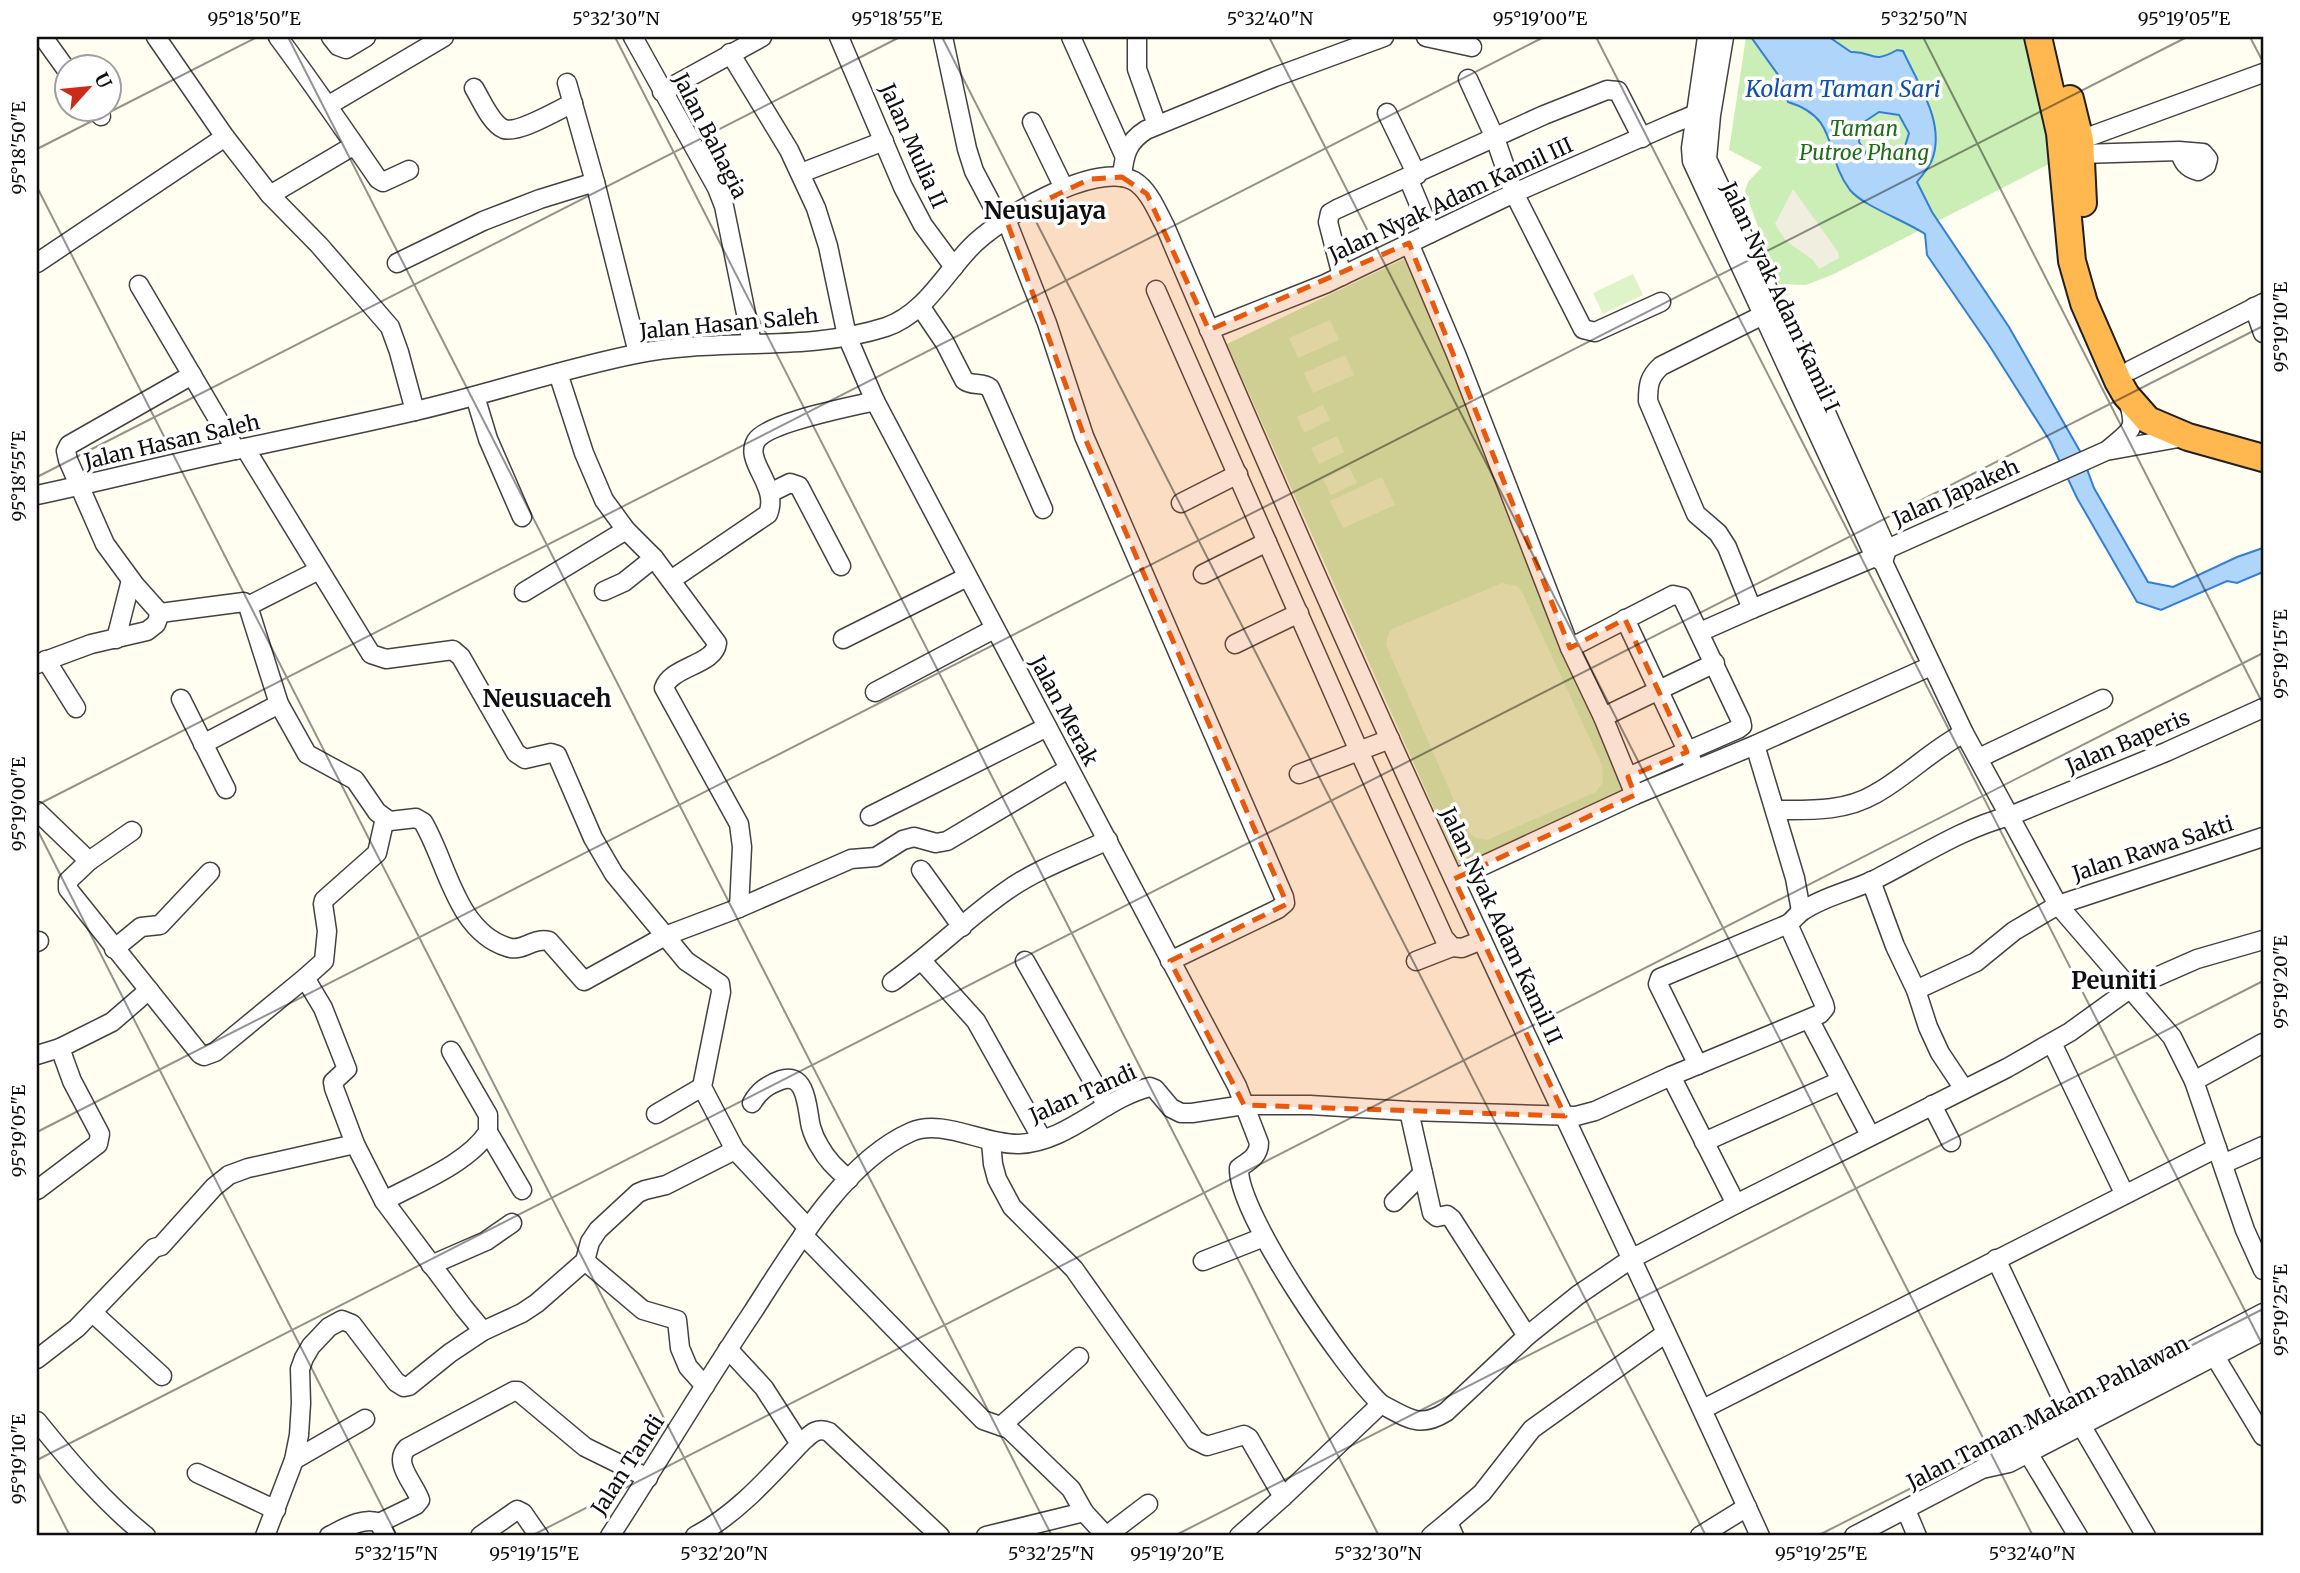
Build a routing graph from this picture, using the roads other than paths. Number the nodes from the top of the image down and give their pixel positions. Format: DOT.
graph roads {
  1 [pos="43,37"];
  2 [pos="156,37"];
  3 [pos="278,37"];
  4 [pos="331,37"];
  5 [pos="366,37"];
  6 [pos="444,37"];
  7 [pos="633,37"];
  8 [pos="760,37"];
  9 [pos="839,37"];
  10 [pos="943,37"];
  11 [pos="1071,37"];
  12 [pos="1137,37"];
  13 [pos="1384,37"];
  14 [pos="1426,37"];
  15 [pos="2038,37"];
  16 [pos="2053,37"];
  17 [pos="1713,39"];
  18 [pos="1472,47"];
  19 [pos="54,52"];
  20 [pos="730,53"];
  21 [pos="2263,74"];
  22 [pos="1468,79"];
  23 [pos="567,83"];
  24 [pos="474,88"];
  25 [pos="662,92"];
  26 [pos="573,103"];
  27 [pos="329,105"];
  28 [pos="1387,113"];
  29 [pos="1703,114"];
  30 [pos="1032,122"];
  31 [pos="1157,125"];
  32 [pos="225,136"];
  33 [pos="1495,138"];
  34 [pos="1642,138"];
  35 [pos="884,141"];
  36 [pos="353,146"];
  37 [pos="2080,147"];
  38 [pos="2179,151"];
  39 [pos="1124,155"];
  40 [pos="409,170"];
  41 [pos="801,173"];
  42 [pos="1122,177"];
  43 [pos="1413,177"];
  44 [pos="595,182"];
  45 [pos="1064,188"];
  46 [pos="1514,193"];
  47 [pos="270,195"];
  48 [pos="1003,221"];
  49 [pos="1431,233"];
  50 [pos="1409,243"];
  51 [pos="397,262"];
  52 [pos="37,263"];
  53 [pos="954,267"];
  54 [pos="1342,276"];
  55 [pos="139,285"];
  56 [pos="1156,290"];
  57 [pos="1661,302"];
  58 [pos="2259,305"];
  59 [pos="920,306"];
  60 [pos="1763,315"];
  61 [pos="1209,330"];
  62 [pos="2263,333"];
  63 [pos="848,336"];
  64 [pos="752,343"];
  65 [pos="638,354"];
  66 [pos="558,373"];
  67 [pos="192,375"];
  68 [pos="475,396"];
  69 [pos="2142,397"];
  70 [pos="875,401"];
  71 [pos="415,411"];
  72 [pos="2188,437"];
  73 [pos="2263,443"];
  74 [pos="241,449"];
  75 [pos="2106,451"];
  76 [pos="2263,458"];
  77 [pos="1238,474"];
  78 [pos="78,486"];
  79 [pos="770,493"];
  80 [pos="37,495"];
  81 [pos="1181,503"];
  82 [pos="1043,509"];
  83 [pos="522,517"];
  84 [pos="626,530"];
  85 [pos="1267,541"];
  86 [pos="1882,556"];
  87 [pos="654,558"];
  88 [pos="841,566"];
  89 [pos="319,570"];
  90 [pos="1203,574"];
  91 [pos="967,577"];
  92 [pos="131,580"];
  93 [pos="671,580"];
  94 [pos="604,591"];
  95 [pos="524,592"];
  96 [pos="1325,593"];
  97 [pos="248,606"];
  98 [pos="1752,609"];
  99 [pos="1298,610"];
  100 [pos="160,613"];
  101 [pos="1625,619"];
  102 [pos="994,629"];
  103 [pos="1700,632"];
  104 [pos="116,639"];
  105 [pos="844,639"];
  106 [pos="1235,644"];
  107 [pos="1570,648"];
  108 [pos="41,662"];
  109 [pos="1715,663"];
  110 [pos="1931,666"];
  111 [pos="1658,689"];
  112 [pos="875,692"];
  113 [pos="181,699"];
  114 [pos="2103,699"];
  115 [pos="279,704"];
  116 [pos="76,708"];
  117 [pos="2263,708"];
  118 [pos="1603,717"];
  119 [pos="1047,727"];
  120 [pos="1964,733"];
  121 [pos="1390,739"];
  122 [pos="203,744"];
  123 [pos="1755,745"];
  124 [pos="1359,751"];
  125 [pos="1687,752"];
  126 [pos="1979,758"];
  127 [pos="1069,769"];
  128 [pos="1696,770"];
  129 [pos="1299,774"];
  130 [pos="1628,777"];
  131 [pos="226,789"];
  132 [pos="1635,795"];
  133 [pos="1775,810"];
  134 [pos="37,811"];
  135 [pos="870,816"];
  136 [pos="2010,816"];
  137 [pos="385,818"];
  138 [pos="132,831"];
  139 [pos="2263,837"];
  140 [pos="1108,840"];
  141 [pos="89,861"];
  142 [pos="921,870"];
  143 [pos="210,872"];
  144 [pos="1795,878"];
  145 [pos="1454,879"];
  146 [pos="1871,881"];
  147 [pos="1820,901"];
  148 [pos="2058,905"];
  149 [pos="739,908"];
  150 [pos="1801,911"];
  151 [pos="1788,924"];
  152 [pos="962,927"];
  153 [pos="665,936"];
  154 [pos="1482,940"];
  155 [pos="2263,940"];
  156 [pos="1452,947"];
  157 [pos="114,949"];
  158 [pos="922,961"];
  159 [pos="1025,961"];
  160 [pos="1170,961"];
  161 [pos="1416,961"];
  162 [pos="305,978"];
  163 [pos="892,982"];
  164 [pos="2130,988"];
  165 [pos="149,990"];
  166 [pos="1916,990"];
  167 [pos="1809,1019"];
  168 [pos="2263,1043"];
  169 [pos="2052,1044"];
  170 [pos="60,1048"];
  171 [pos="451,1051"];
  172 [pos="37,1055"];
  173 [pos="1698,1065"];
  174 [pos="1671,1076"];
  175 [pos="1840,1081"];
  176 [pos="2194,1081"];
  177 [pos="702,1087"];
  178 [pos="1964,1089"];
  179 [pos="752,1103"];
  180 [pos="1932,1104"];
  181 [pos="1244,1105"];
  182 [pos="1107,1106"];
  183 [pos="1409,1111"];
  184 [pos="656,1114"];
  185 [pos="1565,1116"];
  186 [pos="488,1132"];
  187 [pos="1870,1136"];
  188 [pos="1042,1139"];
  189 [pos="991,1142"];
  190 [pos="1704,1142"];
  191 [pos="1951,1142"];
  192 [pos="355,1144"];
  193 [pos="2263,1146"];
  194 [pos="735,1150"];
  195 [pos="2220,1156"];
  196 [pos="1423,1173"];
  197 [pos="849,1179"];
  198 [pos="37,1190"];
  199 [pos="522,1190"];
  200 [pos="2124,1194"];
  201 [pos="384,1201"];
  202 [pos="1394,1202"];
  203 [pos="1735,1204"];
  204 [pos="512,1223"];
  205 [pos="806,1231"];
  206 [pos="1264,1237"];
  207 [pos="1631,1259"];
  208 [pos="1996,1259"];
  209 [pos="585,1261"];
  210 [pos="1203,1261"];
  211 [pos="431,1265"];
  212 [pos="2263,1270"];
  213 [pos="93,1313"];
  214 [pos="2263,1313"];
  215 [pos="484,1331"];
  216 [pos="2263,1331"];
  217 [pos="1666,1333"];
  218 [pos="1527,1336"];
  219 [pos="728,1349"];
  220 [pos="2214,1355"];
  221 [pos="1079,1357"];
  222 [pos="37,1359"];
  223 [pos="2174,1368"];
  224 [pos="162,1376"];
  225 [pos="705,1386"];
  226 [pos="1381,1404"];
  227 [pos="1703,1409"];
  228 [pos="365,1419"];
  229 [pos="2075,1419"];
  230 [pos="37,1421"];
  231 [pos="1001,1426"];
  232 [pos="2263,1436"];
  233 [pos="800,1444"];
  234 [pos="2028,1453"];
  235 [pos="294,1460"];
  236 [pos="1982,1469"];
  237 [pos="197,1473"];
  238 [pos="648,1478"];
  239 [pos="1283,1497"];
  240 [pos="1148,1504"];
  241 [pos="1747,1507"];
  242 [pos="275,1510"];
  243 [pos="1906,1510"];
  244 [pos="1084,1513"];
  245 [pos="1451,1529"];
  246 [pos="383,1530"];
  247 [pos="717,1532"];
  248 [pos="146,1536"];
  249 [pos="265,1536"];
  250 [pos="329,1536"];
  251 [pos="480,1536"];
  252 [pos="539,1536"];
  253 [pos="610,1536"];
  254 [pos="695,1536"];
  255 [pos="940,1536"];
  256 [pos="986,1536"];
  257 [pos="1106,1536"];
  258 [pos="1239,1536"];
  259 [pos="1431,1536"];
  260 [pos="1700,1536"];
  261 [pos="1760,1536"];
  262 [pos="1854,1536"];
  263 [pos="1917,1536"];
  264 [pos="2078,1536"];
  265 [pos="2146,1536"];
  1 -- 19 [label="street"];
  2 -- 32 [label="street"];
  3 -- 27 [label="street"];
  4 -- 5 [label="street"];
  6 -- 27 [label="street"];
  7 -- 25 [label="street, Jalan Bahagia"];
  8 -- 20 [label="street"];
  9 -- 35 [label="street, Jalan Mulia II"];
  10 -- 48 [label="street"];
  11 -- 39 [label="street"];
  12 -- 31 [label="street"];
  13 -- 31 [label="street"];
  14 -- 18 [label="street"];
  15 -- 69 [label="highway"];
  16 -- 37 [label="highway"];
  17 -- 29 [label="street, Jalan Nyak Adam Kamil I"];
  20 -- 25 [label="street"];
  20 -- 41 [label="street, Jalan Merak"];
  21 -- 37 [label="street"];
  22 -- 33 [label="street"];
  23 -- 26 [label="street"];
  24 -- 26 [label="street"];
  25 -- 64 [label="street, Jalan Bahagia"];
  26 -- 44 [label="street"];
  27 -- 36 [label="street"];
  28 -- 43 [label="street"];
  29 -- 34 [label="street, Jalan Nyak Adam Kamil III"];
  29 -- 60 [label="street, Jalan Nyak Adam Kamil I"];
  29 -- 86 [label="street, Jalan Nyak Adam Kamil I"];
  30 -- 45 [label="street"];
  31 -- 39 [label="street"];
  32 -- 47 [label="street"];
  32 -- 52 [label="street"];
  33 -- 34 [label="street"];
  33 -- 43 [label="street"];
  33 -- 46 [label="street"];
  34 -- 46 [label="street, Jalan Nyak Adam Kamil III"];
  35 -- 41 [label="street"];
  35 -- 53 [label="street, Jalan Mulia II"];
  36 -- 40 [label="street"];
  36 -- 47 [label="street"];
  37 -- 38 [label="street"];
  37 -- 69 [label="highway"];
  39 -- 42 [label="street"];
  41 -- 63 [label="street, Jalan Merak"];
  42 -- 45 [label="street, Jalan Hasan Saleh"];
  42 -- 61 [label="street"];
  43 -- 49 [label="street"];
  43 -- 54 [label="street"];
  44 -- 51 [label="street"];
  44 -- 65 [label="street"];
  45 -- 48 [label="street, Jalan Hasan Saleh"];
  46 -- 49 [label="street, Jalan Nyak Adam Kamil III"];
  46 -- 57 [label="street"];
  47 -- 71 [label="street"];
  48 -- 53 [label="street, Jalan Hasan Saleh"];
  48 -- 160 [label="street"];
  49 -- 50 [label="street, Jalan Nyak Adam Kamil III"];
  50 -- 54 [label="street, Jalan Nyak Adam Kamil III"];
  50 -- 107 [label="street"];
  53 -- 59 [label="street, Jalan Hasan Saleh"];
  54 -- 61 [label="street, Jalan Nyak Adam Kamil III"];
  55 -- 67 [label="street"];
  56 -- 77 [label="street"];
  58 -- 62 [label="street"];
  58 -- 69 [label="street"];
  59 -- 63 [label="street, Jalan Hasan Saleh"];
  59 -- 82 [label="street"];
  60 -- 86 [label="street, Jalan Nyak Adam Kamil I"];
  60 -- 98 [label="street"];
  61 -- 96 [label="street, Jalan Nyak Adam Kamil II"];
  63 -- 64 [label="street, Jalan Hasan Saleh"];
  63 -- 70 [label="street, Jalan Merak"];
  64 -- 65 [label="street, Jalan Hasan Saleh"];
  65 -- 66 [label="street, Jalan Hasan Saleh"];
  66 -- 68 [label="street, Jalan Hasan Saleh"];
  66 -- 84 [label="street"];
  67 -- 74 [label="street"];
  67 -- 78 [label="street"];
  68 -- 71 [label="street, Jalan Hasan Saleh"];
  68 -- 83 [label="street"];
  69 -- 72 [label="highway"];
  69 -- 73 [label="highway"];
  69 -- 75 [label="street"];
  70 -- 79 [label="street"];
  70 -- 91 [label="street, Jalan Merak"];
  71 -- 74 [label="street, Jalan Hasan Saleh"];
  72 -- 75 [label="street"];
  72 -- 76 [label="highway"];
  74 -- 78 [label="street, Jalan Hasan Saleh"];
  74 -- 89 [label="street"];
  75 -- 86 [label="street, Jalan Japakeh"];
  77 -- 81 [label="street"];
  77 -- 85 [label="street"];
  78 -- 80 [label="street, Jalan Hasan Saleh"];
  78 -- 92 [label="street"];
  79 -- 88 [label="street"];
  79 -- 93 [label="street"];
  84 -- 87 [label="street"];
  84 -- 95 [label="street"];
  85 -- 90 [label="street"];
  85 -- 99 [label="street"];
  86 -- 98 [label="street, Jalan Japakeh"];
  86 -- 110 [label="street, Jalan Nyak Adam Kamil I"];
  87 -- 93 [label="street"];
  87 -- 94 [label="street"];
  89 -- 97 [label="street"];
  89 -- 153 [label="street"];
  91 -- 102 [label="street, Jalan Merak"];
  91 -- 105 [label="street"];
  92 -- 100 [label="street"];
  92 -- 104 [label="street"];
  93 -- 149 [label="street"];
  96 -- 99 [label="street"];
  96 -- 121 [label="street, Jalan Nyak Adam Kamil II"];
  97 -- 100 [label="street"];
  97 -- 115 [label="street"];
  98 -- 103 [label="street, Jalan Japakeh"];
  99 -- 106 [label="street"];
  99 -- 124 [label="street"];
  100 -- 104 [label="street"];
  101 -- 103 [label="street"];
  101 -- 107 [label="street"];
  101 -- 111 [label="street"];
  102 -- 112 [label="street"];
  102 -- 119 [label="street, Jalan Merak"];
  103 -- 109 [label="street"];
  104 -- 108 [label="street"];
  107 -- 118 [label="street"];
  108 -- 116 [label="street"];
  109 -- 111 [label="street"];
  109 -- 125 [label="street"];
  110 -- 120 [label="street, Jalan Nyak Adam Kamil I"];
  110 -- 123 [label="street"];
  111 -- 118 [label="street"];
  111 -- 125 [label="street"];
  113 -- 122 [label="street"];
  114 -- 126 [label="street"];
  115 -- 122 [label="street"];
  115 -- 137 [label="street"];
  117 -- 136 [label="street, Jalan Baperis"];
  118 -- 130 [label="street"];
  119 -- 127 [label="street, Jalan Merak"];
  119 -- 135 [label="street"];
  120 -- 126 [label="street, Jalan Nyak Adam Kamil I"];
  120 -- 133 [label="street"];
  121 -- 124 [label="street"];
  121 -- 145 [label="street, Jalan Nyak Adam Kamil II"];
  122 -- 131 [label="street"];
  123 -- 128 [label="street"];
  123 -- 133 [label="street"];
  124 -- 129 [label="street"];
  124 -- 156 [label="street"];
  125 -- 128 [label="street"];
  125 -- 130 [label="street"];
  126 -- 136 [label="street, Jalan Nyak Adam Kamil I"];
  127 -- 140 [label="street, Jalan Merak"];
  127 -- 149 [label="street"];
  128 -- 132 [label="street"];
  130 -- 132 [label="street"];
  132 -- 145 [label="street"];
  133 -- 144 [label="street"];
  134 -- 141 [label="street"];
  136 -- 146 [label="street, Jalan Baperis"];
  136 -- 148 [label="street, Jalan Nyak Adam Kamil I"];
  137 -- 153 [label="street"];
  137 -- 162 [label="street"];
  138 -- 141 [label="street"];
  139 -- 148 [label="street, Jalan Rawa Sakti"];
  140 -- 152 [label="street"];
  140 -- 160 [label="street, Jalan Merak"];
  141 -- 157 [label="street"];
  142 -- 152 [label="street"];
  143 -- 157 [label="street"];
  144 -- 147 [label="street"];
  144 -- 150 [label="street"];
  145 -- 154 [label="street, Jalan Nyak Adam Kamil II"];
  146 -- 147 [label="street, Jalan Baperis"];
  146 -- 166 [label="street"];
  147 -- 150 [label="street, Jalan Baperis"];
  148 -- 164 [label="street, Jalan Nyak Adam Kamil I"];
  148 -- 166 [label="street, Jalan Rawa Sakti"];
  149 -- 153 [label="street"];
  150 -- 151 [label="street, Jalan Baperis"];
  151 -- 167 [label="street"];
  151 -- 173 [label="street"];
  152 -- 158 [label="street"];
  153 -- 177 [label="street"];
  154 -- 156 [label="street"];
  154 -- 185 [label="street, Jalan Nyak Adam Kamil II"];
  155 -- 164 [label="street"];
  156 -- 161 [label="street"];
  157 -- 165 [label="street"];
  158 -- 163 [label="street"];
  158 -- 188 [label="street"];
  159 -- 182 [label="street"];
  160 -- 181 [label="street, Jalan Merak"];
  162 -- 165 [label="street"];
  162 -- 192 [label="street"];
  164 -- 169 [label="street"];
  164 -- 176 [label="street, Jalan Nyak Adam Kamil I"];
  165 -- 170 [label="street"];
  166 -- 178 [label="street"];
  167 -- 173 [label="street, Jalan Tandi"];
  167 -- 175 [label="street"];
  168 -- 176 [label="street"];
  169 -- 178 [label="street"];
  169 -- 200 [label="street"];
  170 -- 172 [label="street"];
  170 -- 198 [label="street"];
  171 -- 186 [label="street"];
  173 -- 174 [label="street, Jalan Tandi"];
  174 -- 185 [label="street, Jalan Tandi"];
  174 -- 190 [label="street"];
  175 -- 187 [label="street"];
  175 -- 190 [label="street"];
  176 -- 195 [label="street, Jalan Nyak Adam Kamil I"];
  177 -- 184 [label="street"];
  177 -- 194 [label="street"];
  178 -- 180 [label="street"];
  179 -- 197 [label="street"];
  180 -- 187 [label="street"];
  180 -- 191 [label="street"];
  181 -- 182 [label="street, Jalan Tandi"];
  181 -- 183 [label="street, Jalan Tandi"];
  181 -- 206 [label="street, Jalan Merak"];
  182 -- 188 [label="street, Jalan Tandi"];
  183 -- 185 [label="street, Jalan Tandi"];
  183 -- 196 [label="street"];
  185 -- 207 [label="street, Jalan Nyak Adam Kamil II"];
  186 -- 199 [label="street"];
  186 -- 201 [label="street"];
  187 -- 203 [label="street"];
  188 -- 189 [label="street, Jalan Tandi"];
  189 -- 197 [label="street, Jalan Tandi"];
  189 -- 239 [label="street"];
  190 -- 203 [label="street"];
  192 -- 201 [label="street"];
  192 -- 213 [label="street"];
  193 -- 195 [label="street"];
  194 -- 205 [label="street"];
  194 -- 209 [label="street"];
  195 -- 200 [label="street"];
  195 -- 212 [label="street, Jalan Nyak Adam Kamil I"];
  196 -- 202 [label="street"];
  196 -- 218 [label="street"];
  197 -- 205 [label="street, Jalan Tandi"];
  200 -- 208 [label="street"];
  201 -- 211 [label="street"];
  203 -- 207 [label="street"];
  204 -- 211 [label="street"];
  205 -- 219 [label="street, Jalan Tandi"];
  205 -- 231 [label="street"];
  206 -- 210 [label="street"];
  206 -- 226 [label="street"];
  207 -- 217 [label="street, Jalan Nyak Adam Kamil II"];
  207 -- 218 [label="street"];
  208 -- 227 [label="street"];
  208 -- 229 [label="street"];
  209 -- 215 [label="street"];
  209 -- 225 [label="street"];
  211 -- 215 [label="street"];
  213 -- 222 [label="street"];
  213 -- 224 [label="street"];
  214 -- 223 [label="street"];
  215 -- 235 [label="street"];
  216 -- 220 [label="street, Jalan Taman Makam Pahlawan"];
  217 -- 227 [label="street, Jalan Nyak Adam Kamil II"];
  217 -- 245 [label="street"];
  218 -- 226 [label="street"];
  219 -- 225 [label="street, Jalan Tandi"];
  219 -- 233 [label="street"];
  220 -- 223 [label="street, Jalan Taman Makam Pahlawan"];
  220 -- 232 [label="street"];
  221 -- 231 [label="street"];
  223 -- 229 [label="street, Jalan Taman Makam Pahlawan"];
  225 -- 238 [label="street, Jalan Tandi"];
  226 -- 239 [label="street"];
  227 -- 241 [label="street, Jalan Nyak Adam Kamil II"];
  228 -- 235 [label="street"];
  229 -- 234 [label="street, Jalan Taman Makam Pahlawan"];
  229 -- 236 [label="street"];
  229 -- 265 [label="street"];
  230 -- 248 [label="street"];
  231 -- 244 [label="street"];
  233 -- 247 [label="street"];
  233 -- 255 [label="street"];
  234 -- 236 [label="street, Jalan Taman Makam Pahlawan"];
  234 -- 264 [label="street"];
  235 -- 242 [label="street"];
  236 -- 243 [label="street, Jalan Taman Makam Pahlawan"];
  237 -- 242 [label="street"];
  238 -- 246 [label="street"];
  238 -- 253 [label="street, Jalan Tandi"];
  239 -- 258 [label="street"];
  240 -- 257 [label="street"];
  241 -- 260 [label="street"];
  241 -- 261 [label="street, Jalan Nyak Adam Kamil II"];
  242 -- 249 [label="street"];
  243 -- 262 [label="street, Jalan Taman Makam Pahlawan"];
  243 -- 263 [label="street"];
  244 -- 256 [label="street"];
  244 -- 257 [label="street"];
  245 -- 259 [label="street"];
  246 -- 250 [label="street"];
  247 -- 254 [label="street"];
  251 -- 252 [label="street"];
}
